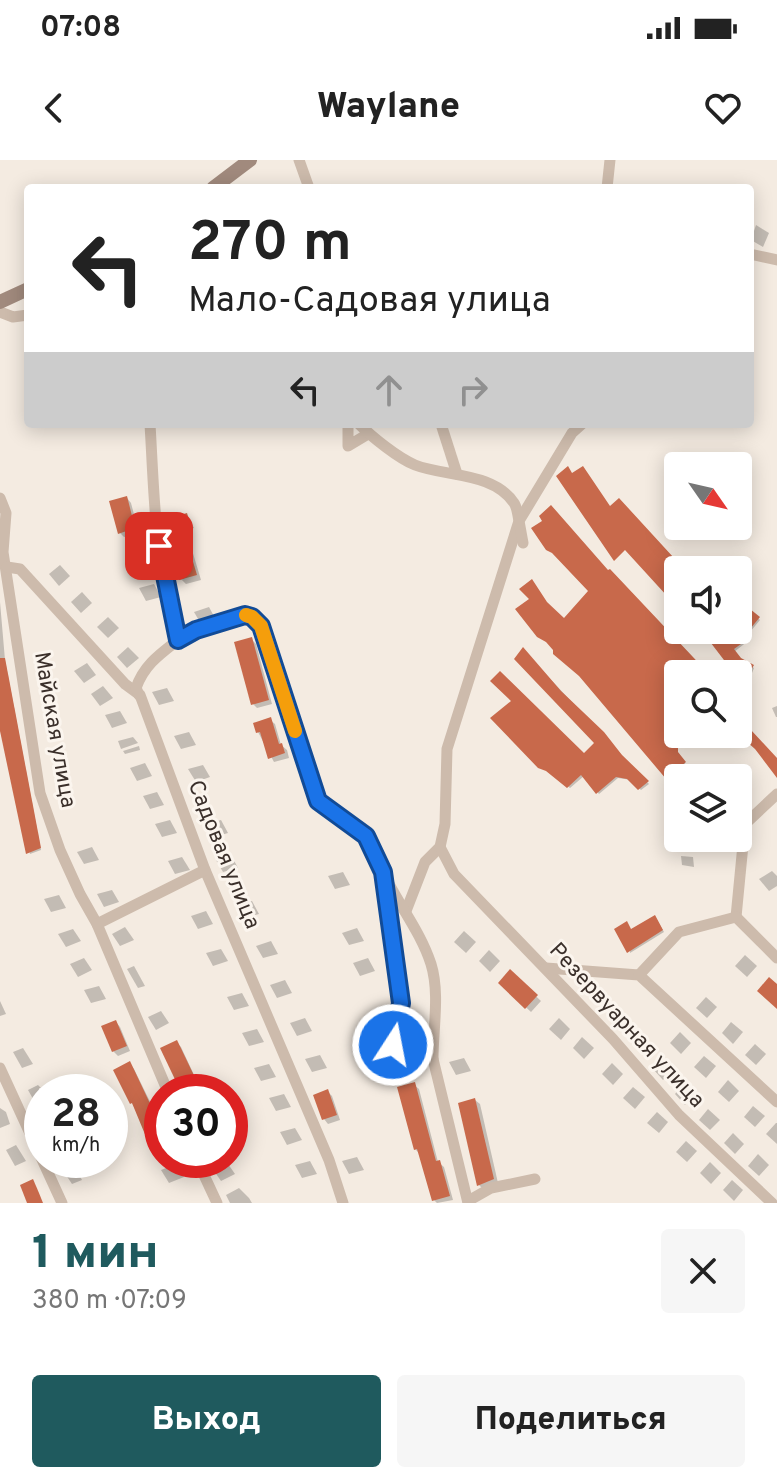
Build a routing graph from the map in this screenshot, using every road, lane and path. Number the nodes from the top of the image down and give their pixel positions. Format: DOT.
graph roads {
  1 [pos="250,160"];
  2 [pos="299,160"];
  3 [pos="610,160"];
  4 [pos="218,184"];
  5 [pos="308,184"];
  6 [pos="607,184"];
  7 [pos="754,255"];
  8 [pos="777,260"];
  9 [pos="24,291"];
  10 [pos="0,302"];
  11 [pos="0,312"];
  12 [pos="24,316"];
  13 [pos="150,428"];
  14 [pos="348,428"];
  15 [pos="363,428"];
  16 [pos="442,428"];
  17 [pos="578,428"];
  18 [pos="368,434"];
  19 [pos="457,474"];
  20 [pos="0,498"];
  21 [pos="519,521"];
  22 [pos="523,543"];
  23 [pos="7,567"];
  24 [pos="178,640"];
  25 [pos="140,695"];
  26 [pos="777,794"];
  27 [pos="440,847"];
  28 [pos="205,870"];
  29 [pos="383,872"];
  30 [pos="406,911"];
  31 [pos="736,917"];
  32 [pos="97,924"];
  33 [pos="777,958"];
  34 [pos="546,968"];
  35 [pos="639,975"];
  36 [pos="433,1059"];
  37 [pos="0,1068"];
  38 [pos="160,1074"];
  39 [pos="777,1102"];
  40 [pos="205,1178"];
  41 [pos="535,1179"];
  42 [pos="468,1202"];
  43 [pos="62,1203"];
  44 [pos="217,1203"];
  45 [pos="343,1203"];
  46 [pos="772,1203"];
  1 -- 4 [label="main road"];
  2 -- 5 [label="street"];
  3 -- 6 [label="street"];
  7 -- 8 [label="street"];
  9 -- 10 [label="main road"];
  11 -- 12 [label="street"];
  13 -- 24 [label="street"];
  14 -- 18 [label="street"];
  15 -- 18 [label="street"];
  16 -- 19 [label="street"];
  17 -- 21 [label="street"];
  18 -- 19 [label="street"];
  19 -- 21 [label="street"];
  20 -- 23 [label="street, Майская улица"];
  21 -- 22 [label="street"];
  21 -- 27 [label="street"];
  23 -- 25 [label="street, Садовая улица"];
  23 -- 32 [label="street, Майская улица"];
  24 -- 25 [label="street"];
  24 -- 29 [label="street"];
  25 -- 28 [label="street, Садовая улица"];
  26 -- 31 [label="street"];
  27 -- 30 [label="street"];
  27 -- 34 [label="street, Резервуарная улица"];
  28 -- 32 [label="street"];
  28 -- 45 [label="street, Садовая улица"];
  29 -- 30 [label="street"];
  29 -- 36 [label="street"];
  30 -- 36 [label="street"];
  31 -- 33 [label="street"];
  31 -- 35 [label="street"];
  32 -- 38 [label="street, Майская улица"];
  34 -- 35 [label="street"];
  34 -- 46 [label="street, Резервуарная улица"];
  35 -- 39 [label="street"];
  36 -- 42 [label="street"];
  37 -- 43 [label="street"];
  40 -- 44 [label="street"];
  41 -- 42 [label="street"];
}
